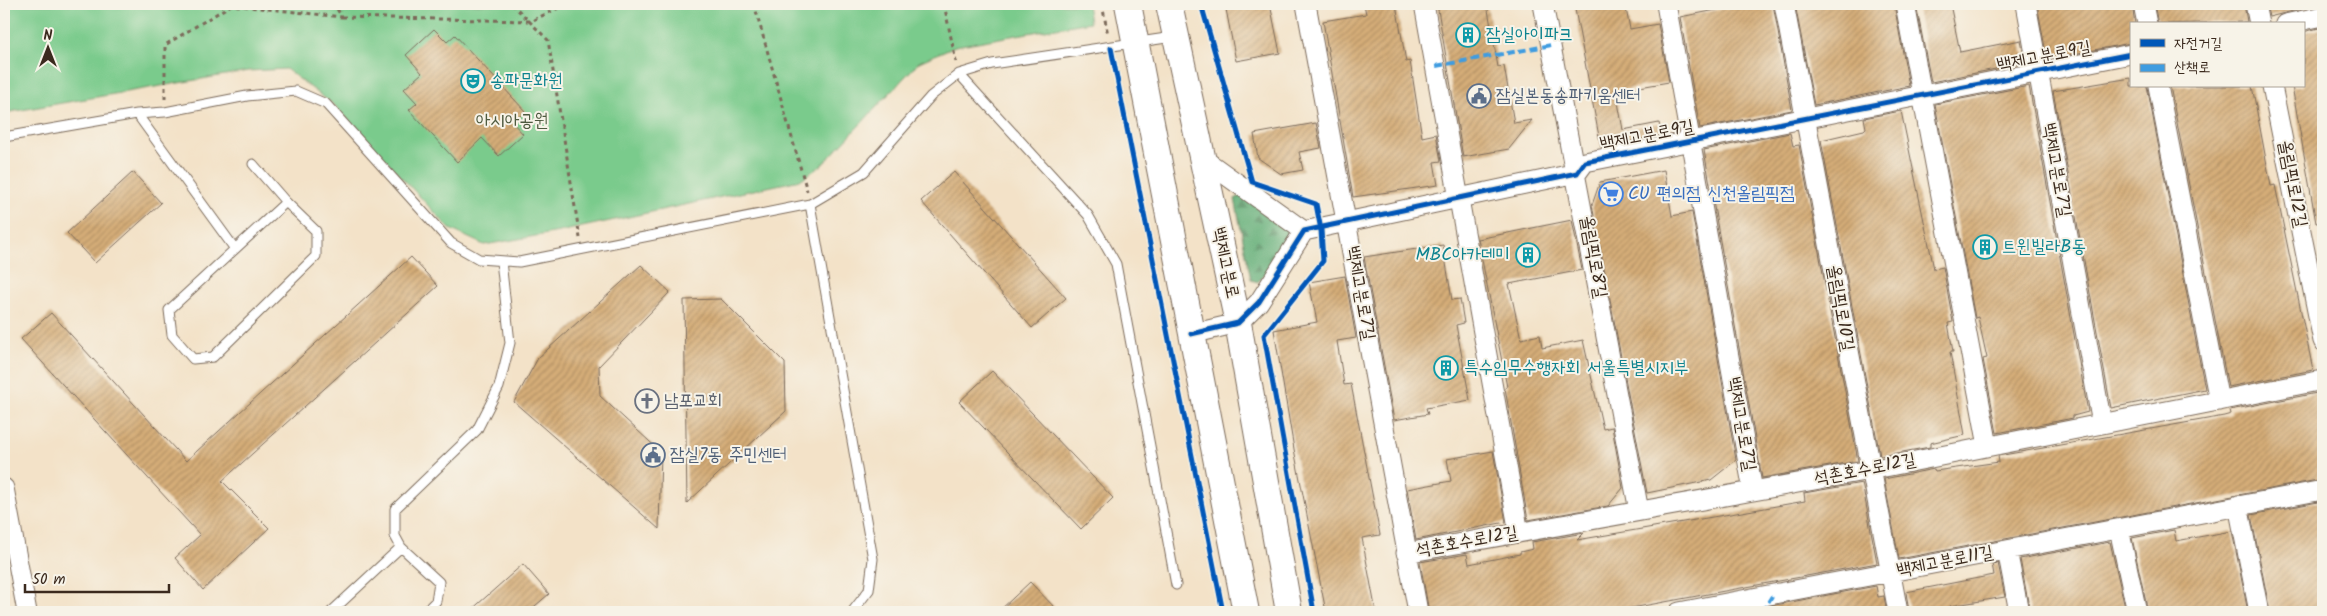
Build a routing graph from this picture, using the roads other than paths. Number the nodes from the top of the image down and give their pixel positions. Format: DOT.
graph roads {
  1 [pos="1128,4"];
  2 [pos="1169,4"];
  3 [pos="1306,4"];
  4 [pos="1424,4"];
  5 [pos="1543,4"];
  6 [pos="1666,4"];
  7 [pos="1784,4"];
  8 [pos="1905,4"];
  9 [pos="2026,4"];
  10 [pos="2143,4"];
  11 [pos="2255,4"];
  12 [pos="2323,16"];
  13 [pos="2147,22"];
  14 [pos="2259,22"];
  15 [pos="2294,22"];
  16 [pos="1175,37"];
  17 [pos="1123,46"];
  18 [pos="2130,54"];
  19 [pos="2038,72"];
  20 [pos="959,74"];
  21 [pos="2158,88"];
  22 [pos="2272,88"];
  23 [pos="1924,95"];
  24 [pos="137,114"];
  25 [pos="1805,118"];
  26 [pos="4,137"];
  27 [pos="1690,141"];
  28 [pos="1202,158"];
  29 [pos="253,164"];
  30 [pos="1577,173"];
  31 [pos="1460,199"];
  32 [pos="286,202"];
  33 [pos="810,204"];
  34 [pos="1347,222"];
  35 [pos="1304,231"];
  36 [pos="235,249"];
  37 [pos="501,260"];
  38 [pos="1238,324"];
  39 [pos="1192,334"];
  40 [pos="2323,341"];
  41 [pos="2323,380"];
  42 [pos="2219,401"];
  43 [pos="2102,424"];
  44 [pos="1988,446"];
  45 [pos="1870,470"];
  46 [pos="4,488"];
  47 [pos="2323,490"];
  48 [pos="1753,491"];
  49 [pos="2238,506"];
  50 [pos="1639,511"];
  51 [pos="2119,529"];
  52 [pos="1519,533"];
  53 [pos="401,547"];
  54 [pos="2007,550"];
  55 [pos="1406,553"];
  56 [pos="1891,572"];
  57 [pos="1176,585"];
  58 [pos="1774,604"];
  59 [pos="26,612"];
  60 [pos="331,612"];
  61 [pos="425,612"];
  62 [pos="852,612"];
  63 [pos="1246,612"];
  64 [pos="1289,612"];
  65 [pos="1418,612"];
  66 [pos="1679,612"];
  67 [pos="1898,612"];
  68 [pos="2018,612"];
  69 [pos="2137,612"];
  70 [pos="2258,612"];
  1 -- 17 [label="main road"];
  2 -- 16 [label="main road, 백제고분로"];
  3 -- 34 [label="street, 백제고분로7길"];
  4 -- 31 [label="street"];
  5 -- 30 [label="street, 올림픽로8길"];
  6 -- 27 [label="street, 백제고분로7길"];
  7 -- 25 [label="street, 올림픽로10길"];
  8 -- 23 [label="street"];
  9 -- 19 [label="street, 백제고분로7길"];
  10 -- 13 [label="street"];
  11 -- 14 [label="street"];
  12 -- 15 [label="street"];
  16 -- 17 [label="lane"];
  16 -- 28 [label="main road, 백제고분로"];
  17 -- 20 [label="lane"];
  17 -- 39 [label="main road"];
  18 -- 19 [label="street, 백제고분로9길"];
  19 -- 23 [label="street, 백제고분로9길"];
  19 -- 43 [label="street, 백제고분로7길"];
  20 -- 33 [label="lane"];
  20 -- 57 [label="lane"];
  21 -- 42 [label="street"];
  22 -- 40 [label="street, 올림픽로12길"];
  23 -- 25 [label="street, 백제고분로9길"];
  23 -- 44 [label="street"];
  24 -- 26 [label="lane"];
  24 -- 36 [label="lane"];
  24 -- 37 [label="lane"];
  25 -- 27 [label="street, 백제고분로9길"];
  25 -- 45 [label="street, 올림픽로10길"];
  27 -- 30 [label="street, 백제고분로9길"];
  27 -- 48 [label="street, 백제고분로7길"];
  28 -- 35 [label="street"];
  28 -- 38 [label="main road, 백제고분로"];
  29 -- 32 [label="lane"];
  30 -- 31 [label="street, 백제고분로9길"];
  30 -- 50 [label="street, 올림픽로8길"];
  31 -- 34 [label="street, 백제고분로9길"];
  31 -- 52 [label="street"];
  32 -- 36 [label="lane"];
  32 -- 36 [label="lane"];
  33 -- 37 [label="lane"];
  33 -- 62 [label="lane"];
  34 -- 35 [label="street, 백제고분로9길"];
  34 -- 55 [label="street, 백제고분로7길"];
  35 -- 38 [label="street"];
  37 -- 53 [label="lane"];
  38 -- 39 [label="street"];
  38 -- 64 [label="main road, 백제고분로"];
  39 -- 63 [label="main road"];
  41 -- 42 [label="street, 석촌호수로12길"];
  42 -- 43 [label="street, 석촌호수로12길"];
  43 -- 44 [label="street, 석촌호수로12길"];
  44 -- 45 [label="street, 석촌호수로12길"];
  45 -- 48 [label="street, 석촌호수로12길"];
  45 -- 56 [label="street, 올림픽로10길"];
  46 -- 59 [label="street"];
  47 -- 49 [label="street, 백제고분로11길"];
  48 -- 50 [label="street, 석촌호수로12길"];
  49 -- 51 [label="street, 백제고분로11길"];
  49 -- 70 [label="street"];
  50 -- 52 [label="street, 석촌호수로12길"];
  51 -- 54 [label="street, 백제고분로11길"];
  51 -- 69 [label="street"];
  52 -- 55 [label="street, 석촌호수로12길"];
  53 -- 60 [label="lane"];
  53 -- 61 [label="lane"];
  54 -- 56 [label="street, 백제고분로11길"];
  54 -- 68 [label="street"];
  55 -- 65 [label="street"];
  56 -- 58 [label="street, 백제고분로11길"];
  56 -- 67 [label="street, 올림픽로10길"];
  58 -- 66 [label="street, 백제고분로11길"];
}
